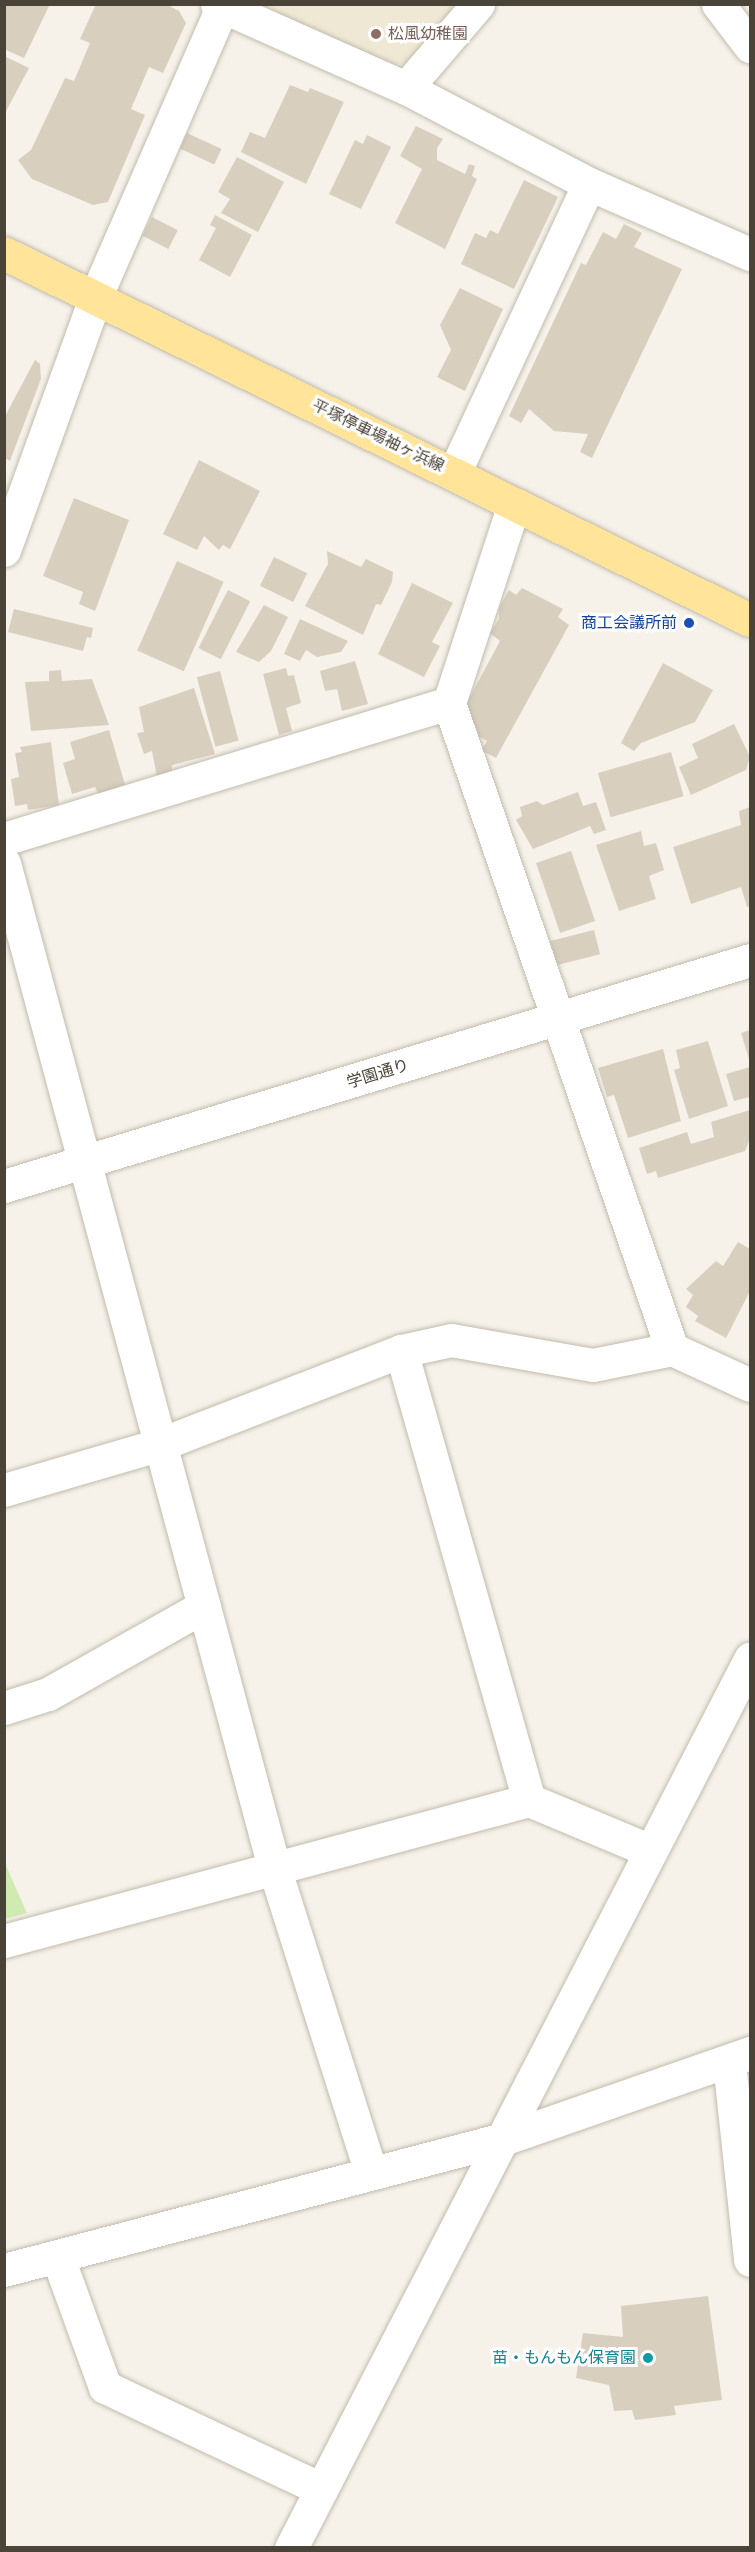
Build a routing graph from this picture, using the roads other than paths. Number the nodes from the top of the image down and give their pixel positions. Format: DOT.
graph roads {
  1 [pos="478,4"];
  2 [pos="718,4"];
  3 [pos="219,6"];
  4 [pos="750,46"];
  5 [pos="406,88"];
  6 [pos="589,184"];
  7 [pos="4,253"];
  8 [pos="750,254"];
  9 [pos="95,298"];
  10 [pos="454,473"];
  11 [pos="514,504"];
  12 [pos="4,550"];
  13 [pos="750,620"];
  14 [pos="449,703"];
  15 [pos="4,839"];
  16 [pos="4,863"];
  17 [pos="750,960"];
  18 [pos="558,1019"];
  19 [pos="85,1162"];
  20 [pos="4,1186"];
  21 [pos="672,1349"];
  22 [pos="401,1351"];
  23 [pos="750,1385"];
  24 [pos="161,1444"];
  25 [pos="4,1490"];
  26 [pos="204,1606"];
  27 [pos="750,1659"];
  28 [pos="4,1708"];
  29 [pos="529,1800"];
  30 [pos="651,1851"];
  31 [pos="274,1867"];
  32 [pos="4,1941"];
  33 [pos="740,2058"];
  34 [pos="503,2139"];
  35 [pos="371,2173"];
  36 [pos="58,2258"];
  37 [pos="750,2260"];
  38 [pos="4,2270"];
  39 [pos="321,2489"];
  40 [pos="291,2547"];
  1 -- 5 [label="street"];
  2 -- 4 [label="street"];
  3 -- 5 [label="street"];
  3 -- 9 [label="street"];
  5 -- 6 [label="street"];
  6 -- 8 [label="street"];
  6 -- 10 [label="street"];
  7 -- 9 [label="main road, 平塚停車場袖ヶ浜線"];
  9 -- 10 [label="main road, 平塚停車場袖ヶ浜線"];
  9 -- 12 [label="street"];
  10 -- 11 [label="main road, 平塚停車場袖ヶ浜線"];
  11 -- 13 [label="main road, 平塚停車場袖ヶ浜線"];
  11 -- 14 [label="street"];
  14 -- 15 [label="street"];
  14 -- 18 [label="street"];
  16 -- 19 [label="street"];
  17 -- 18 [label="street, 学園通り"];
  18 -- 19 [label="street, 学園通り"];
  18 -- 21 [label="street"];
  19 -- 20 [label="street, 学園通り"];
  19 -- 24 [label="street"];
  21 -- 22 [label="street"];
  21 -- 23 [label="street"];
  22 -- 24 [label="street"];
  22 -- 29 [label="street"];
  24 -- 25 [label="street"];
  24 -- 26 [label="street"];
  26 -- 28 [label="street"];
  26 -- 31 [label="street"];
  27 -- 30 [label="street"];
  29 -- 30 [label="street"];
  29 -- 31 [label="street"];
  30 -- 34 [label="street"];
  31 -- 32 [label="street"];
  31 -- 35 [label="street"];
  33 -- 34 [label="street"];
  33 -- 37 [label="street"];
  34 -- 35 [label="street"];
  34 -- 39 [label="street"];
  35 -- 36 [label="street"];
  36 -- 38 [label="street"];
  36 -- 39 [label="street"];
  39 -- 40 [label="street"];
}
